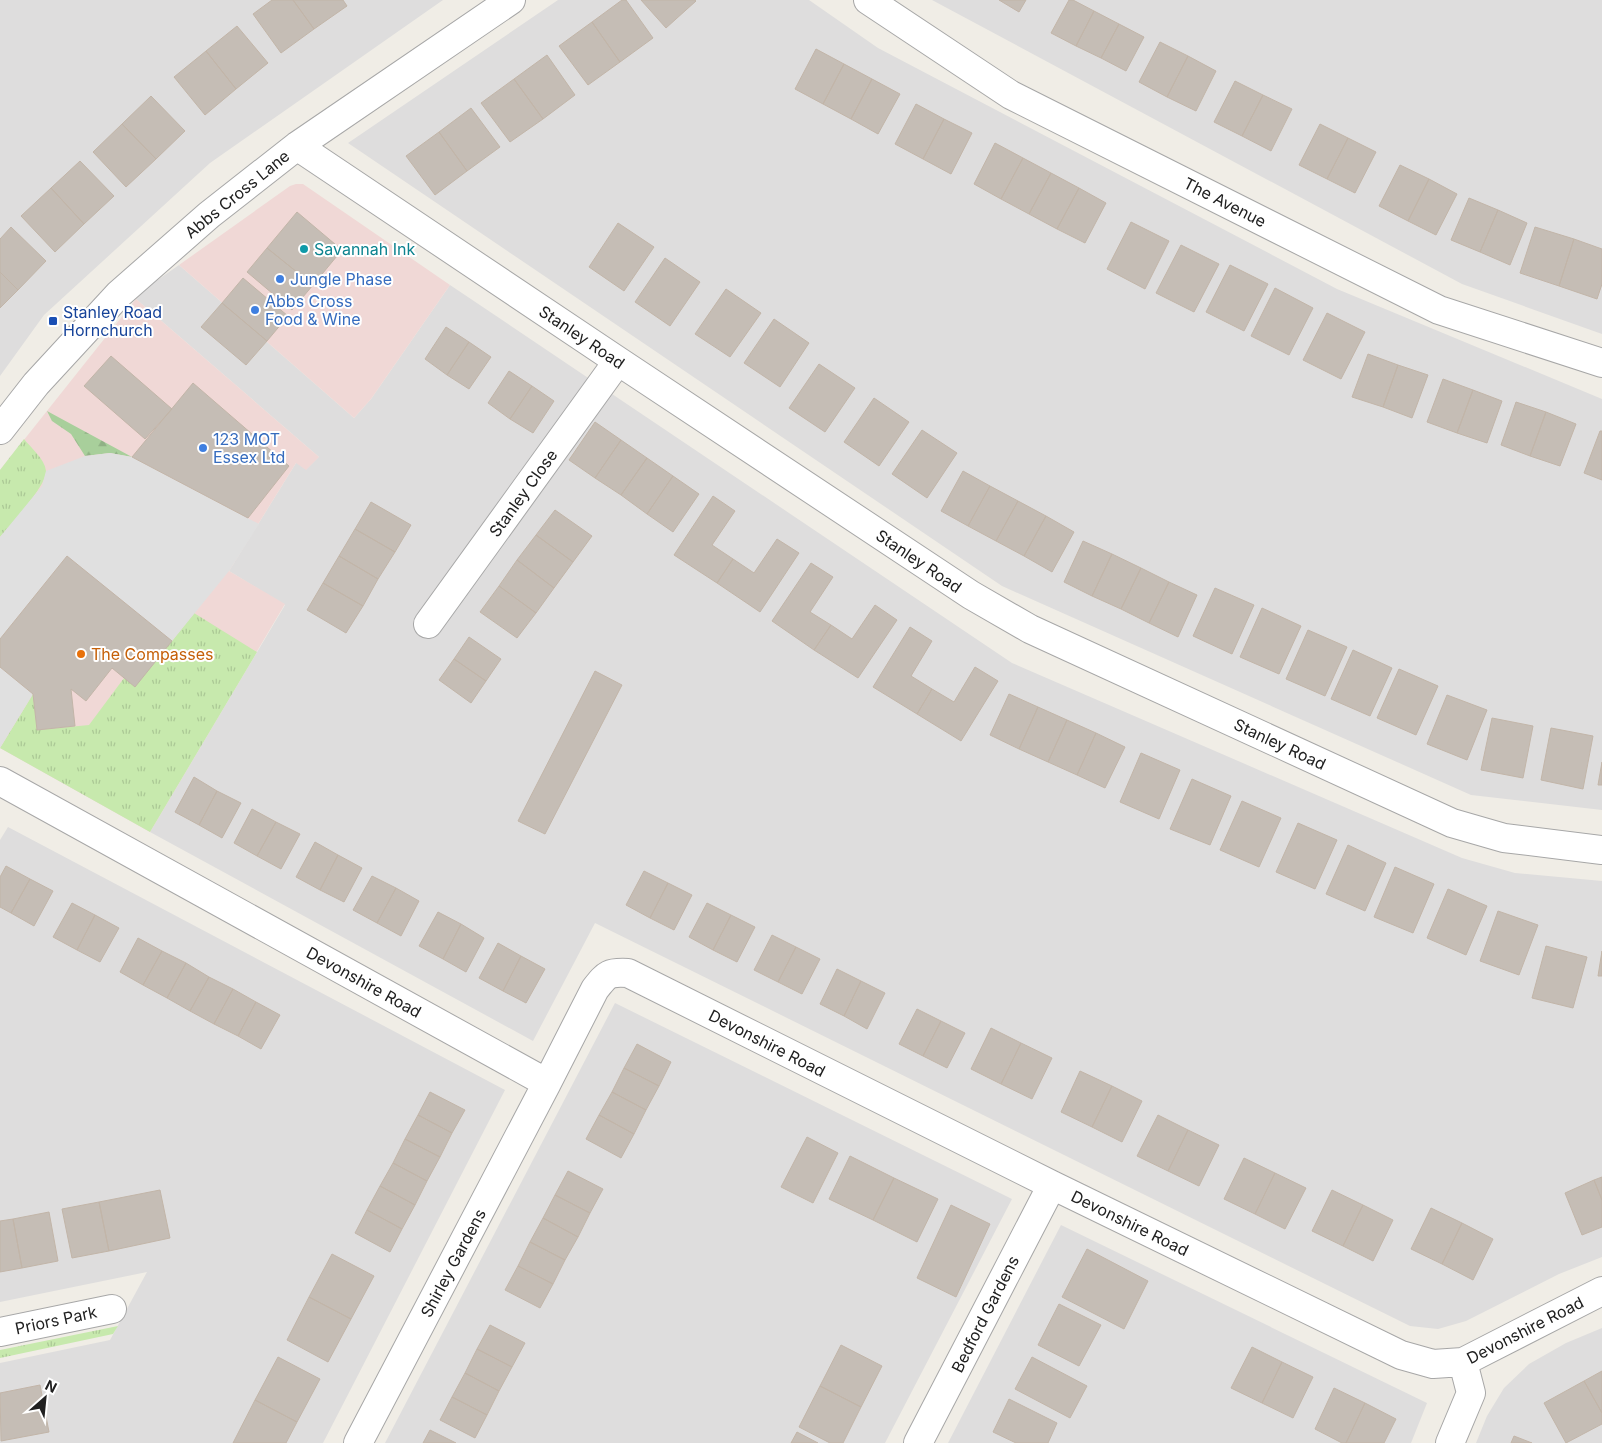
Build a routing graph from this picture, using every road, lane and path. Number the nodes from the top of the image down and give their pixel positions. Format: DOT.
graph roads {
  1 [pos="511,0"];
  2 [pos="868,0"];
  3 [pos="297,146"];
  4 [pos="618,361"];
  5 [pos="1602,363"];
  6 [pos="0,430"];
  7 [pos="428,624"];
  8 [pos="0,781"];
  9 [pos="1602,850"];
  10 [pos="547,1083"];
  11 [pos="1052,1185"];
  12 [pos="1602,1291"];
  13 [pos="112,1309"];
  14 [pos="0,1332"];
  15 [pos="1463,1362"];
  16 [pos="358,1443"];
  17 [pos="918,1443"];
  18 [pos="1450,1443"];
  1 -- 3 [label="street, Abbs Cross Lane"];
  2 -- 5 [label="street, The Avenue"];
  3 -- 4 [label="street, Stanley Road"];
  3 -- 6 [label="street, Abbs Cross Lane"];
  4 -- 7 [label="street, Stanley Close"];
  4 -- 9 [label="street, Stanley Road"];
  8 -- 10 [label="street, Devonshire Road"];
  10 -- 11 [label="street, Devonshire Road"];
  10 -- 16 [label="street, Shirley Gardens"];
  11 -- 15 [label="street, Devonshire Road"];
  11 -- 17 [label="street, Bedford Gardens"];
  12 -- 15 [label="street, Devonshire Road"];
  13 -- 14 [label="street, Priors Park"];
  15 -- 18 [label="street"];
}
